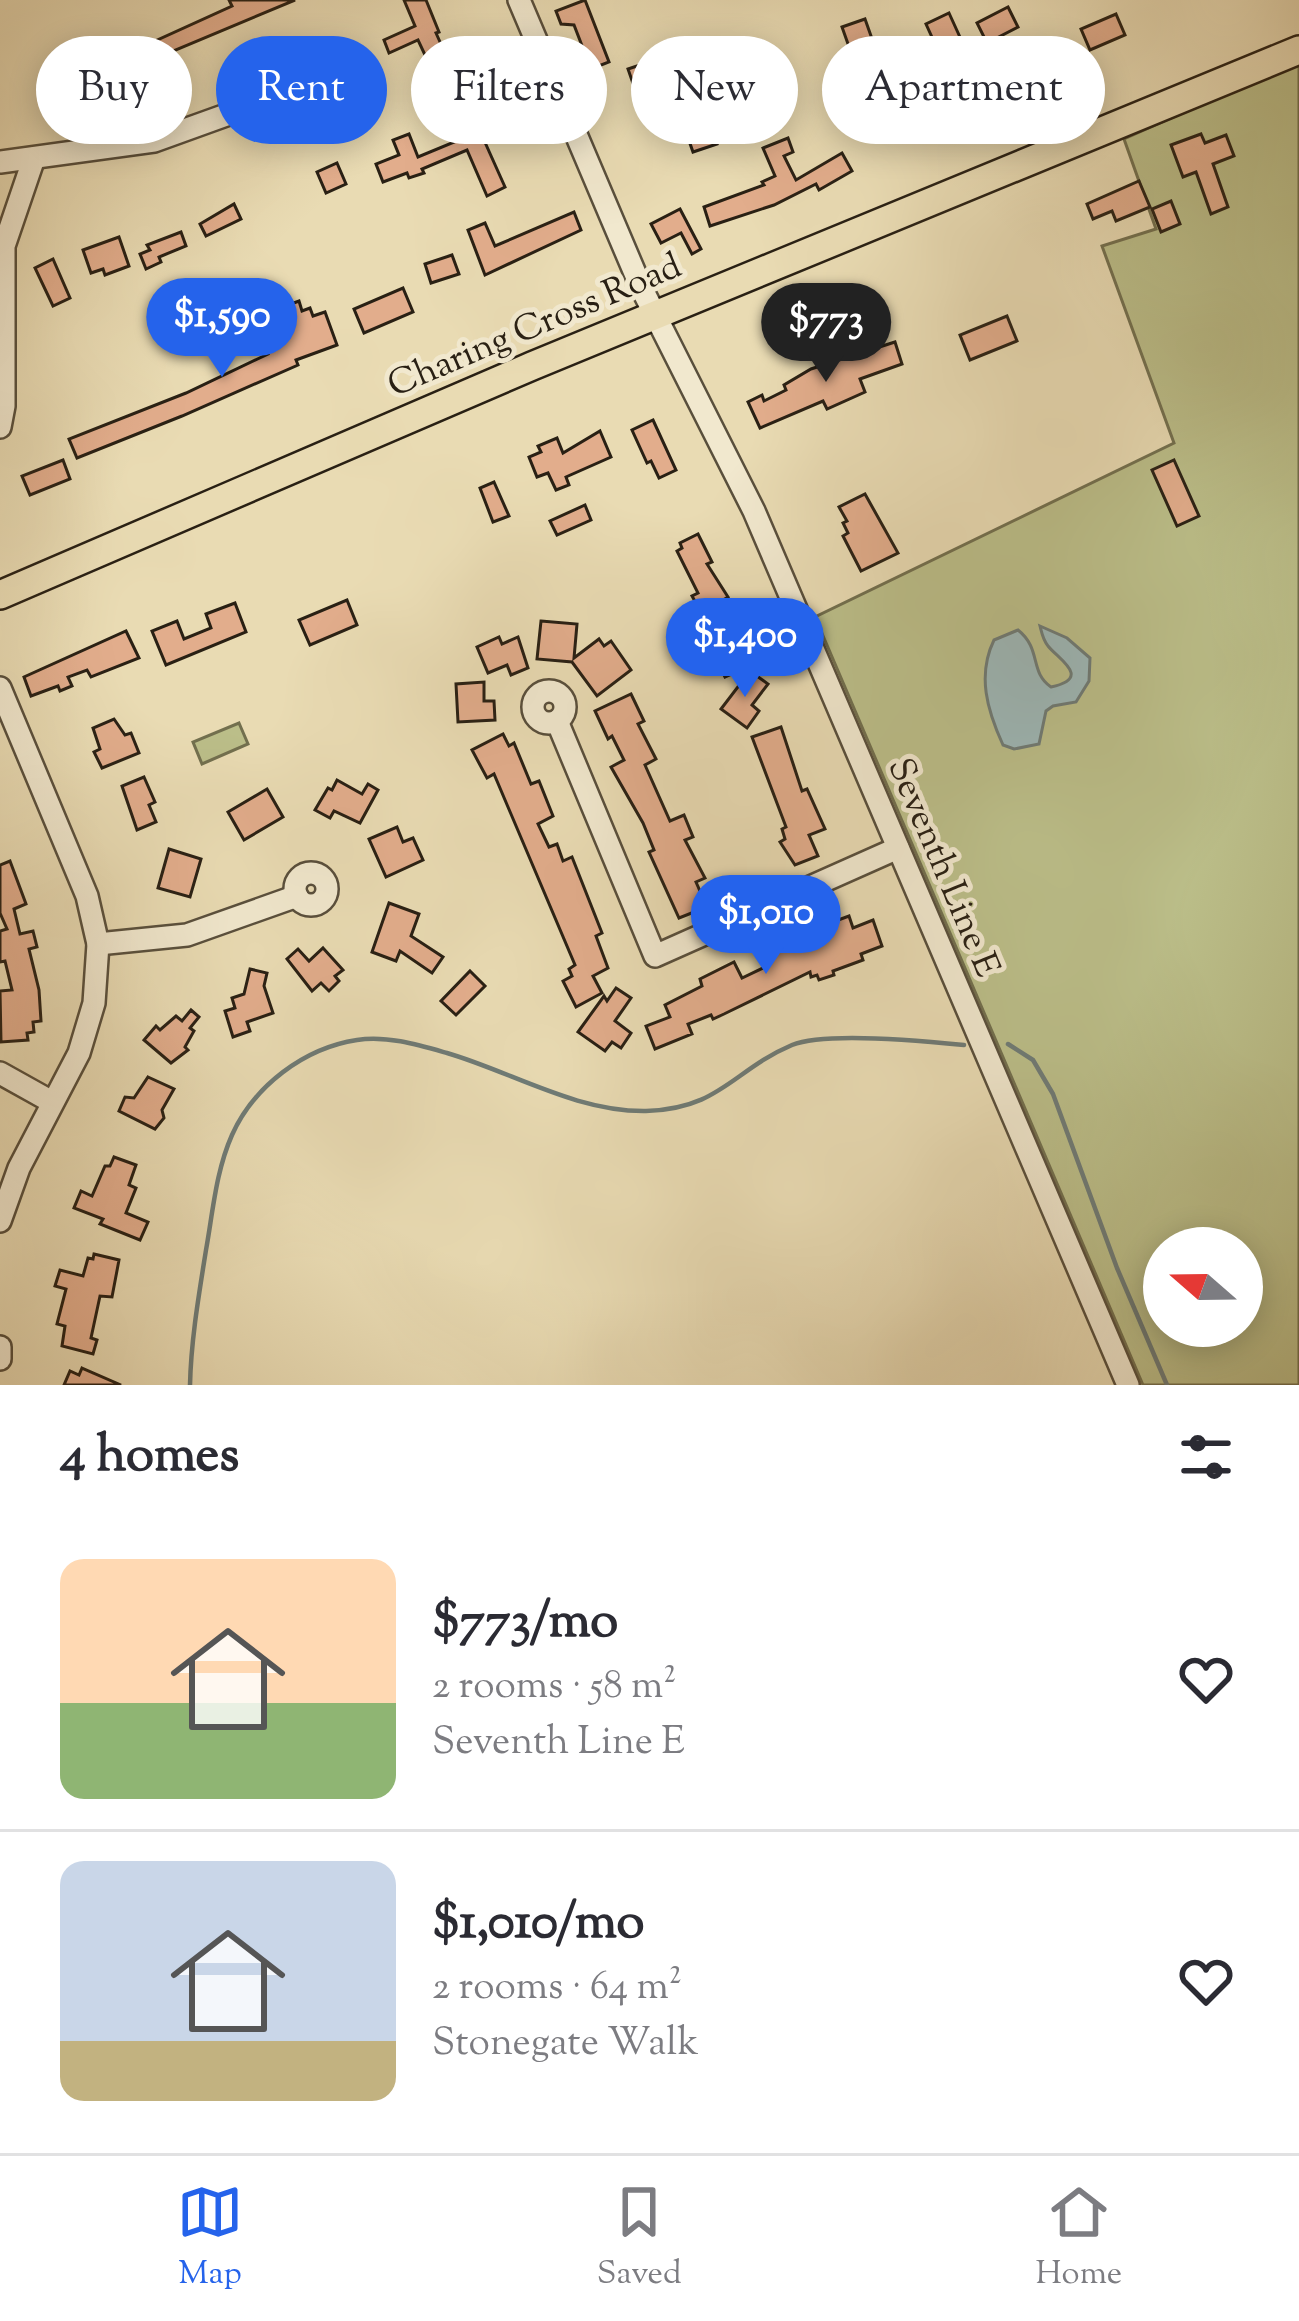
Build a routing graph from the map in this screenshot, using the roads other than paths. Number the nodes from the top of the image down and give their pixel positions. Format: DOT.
graph roads {
  1 [pos="519,0"];
  2 [pos="1299,50"];
  3 [pos="216,120"];
  4 [pos="34,158"];
  5 [pos="0,162"];
  6 [pos="658,314"];
  7 [pos="0,427"];
  8 [pos="0,595"];
  9 [pos="0,688"];
  10 [pos="557,721"];
  11 [pos="898,848"];
  12 [pos="297,896"];
  13 [pos="98,944"];
  14 [pos="0,1073"];
  15 [pos="52,1102"];
  16 [pos="0,1221"];
  17 [pos="0,1347"];
  18 [pos="0,1359"];
  19 [pos="1128,1385"];
  1 -- 6 [label="street, Seventh Line E"];
  2 -- 6 [label="main road, Charing Cross Road"];
  3 -- 4 [label="street"];
  4 -- 5 [label="street"];
  4 -- 7 [label="street"];
  6 -- 8 [label="main road, Charing Cross Road"];
  6 -- 11 [label="street, Seventh Line E"];
  9 -- 13 [label="street"];
  10 -- 11 [label="street"];
  11 -- 19 [label="street, Seventh Line E"];
  12 -- 13 [label="street"];
  13 -- 15 [label="street"];
  14 -- 15 [label="street"];
  15 -- 16 [label="street"];
  17 -- 18 [label="street"];
}
